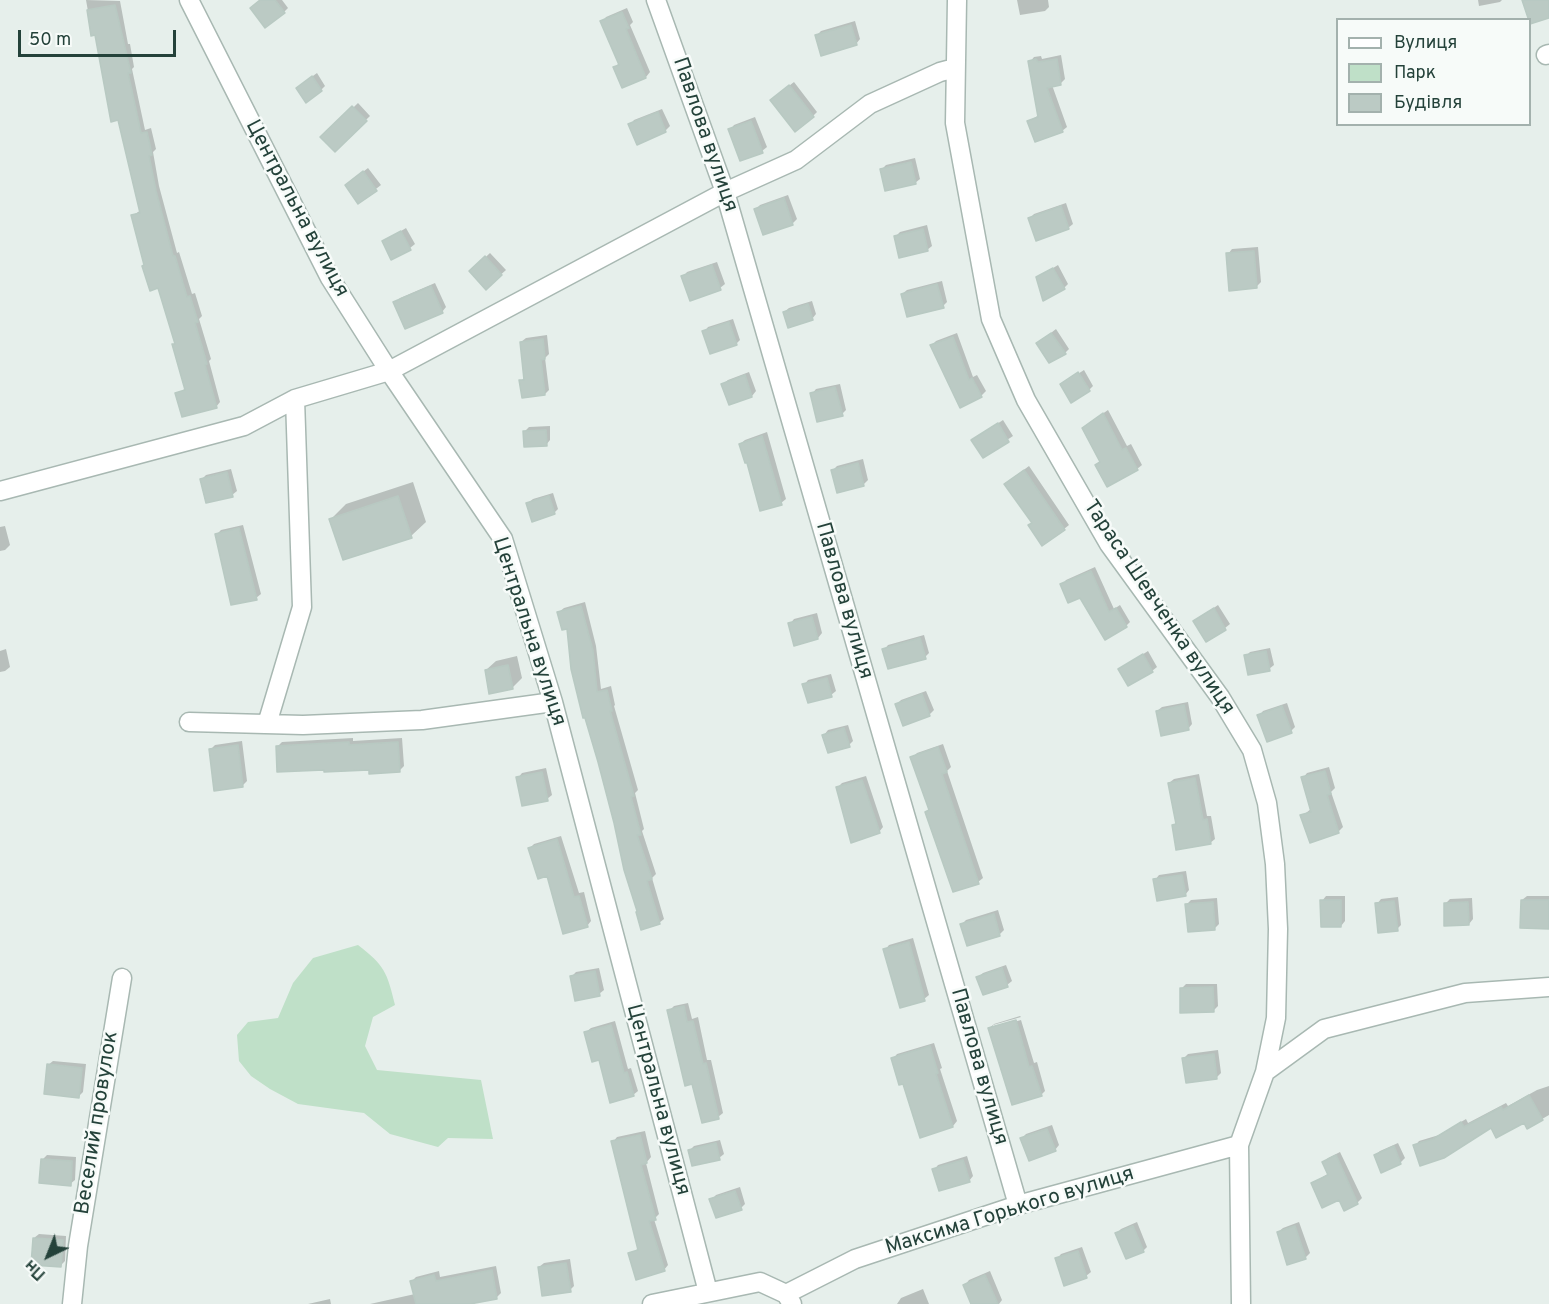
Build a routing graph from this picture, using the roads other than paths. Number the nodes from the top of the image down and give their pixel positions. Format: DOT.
graph roads {
  1 [pos="189,0"];
  2 [pos="656,0"];
  3 [pos="957,0"];
  4 [pos="955,68"];
  5 [pos="725,192"];
  6 [pos="388,371"];
  7 [pos="295,399"];
  8 [pos="0,491"];
  9 [pos="553,702"];
  10 [pos="189,722"];
  11 [pos="267,724"];
  12 [pos="122,978"];
  13 [pos="1549,987"];
  14 [pos="1265,1072"];
  15 [pos="1239,1145"];
  16 [pos="1018,1205"];
  17 [pos="708,1292"];
  18 [pos="789,1299"];
  19 [pos="72,1304"];
  20 [pos="652,1304"];
  21 [pos="1241,1304"];
  1 -- 6 [label="street, Центральна вулиця"];
  2 -- 5 [label="street, Павлова вулиця"];
  3 -- 4 [label="street, Тараса Шевченка вулиця"];
  4 -- 5 [label="street"];
  4 -- 14 [label="street, Тараса Шевченка вулиця"];
  5 -- 6 [label="street"];
  5 -- 16 [label="street, Павлова вулиця"];
  6 -- 7 [label="street"];
  6 -- 9 [label="street, Центральна вулиця"];
  7 -- 8 [label="street"];
  7 -- 11 [label="street"];
  9 -- 11 [label="street"];
  9 -- 17 [label="street, Центральна вулиця"];
  10 -- 11 [label="street"];
  12 -- 19 [label="street, Веселий провулок"];
  13 -- 14 [label="street"];
  14 -- 15 [label="street, Тараса Шевченка вулиця"];
  15 -- 16 [label="street, Максима Горького вулиця"];
  15 -- 21 [label="street"];
  16 -- 18 [label="street, Максима Горького вулиця"];
  17 -- 18 [label="street, Максима Горького вулиця"];
  17 -- 20 [label="street, Максима Горького вулиця"];
}
